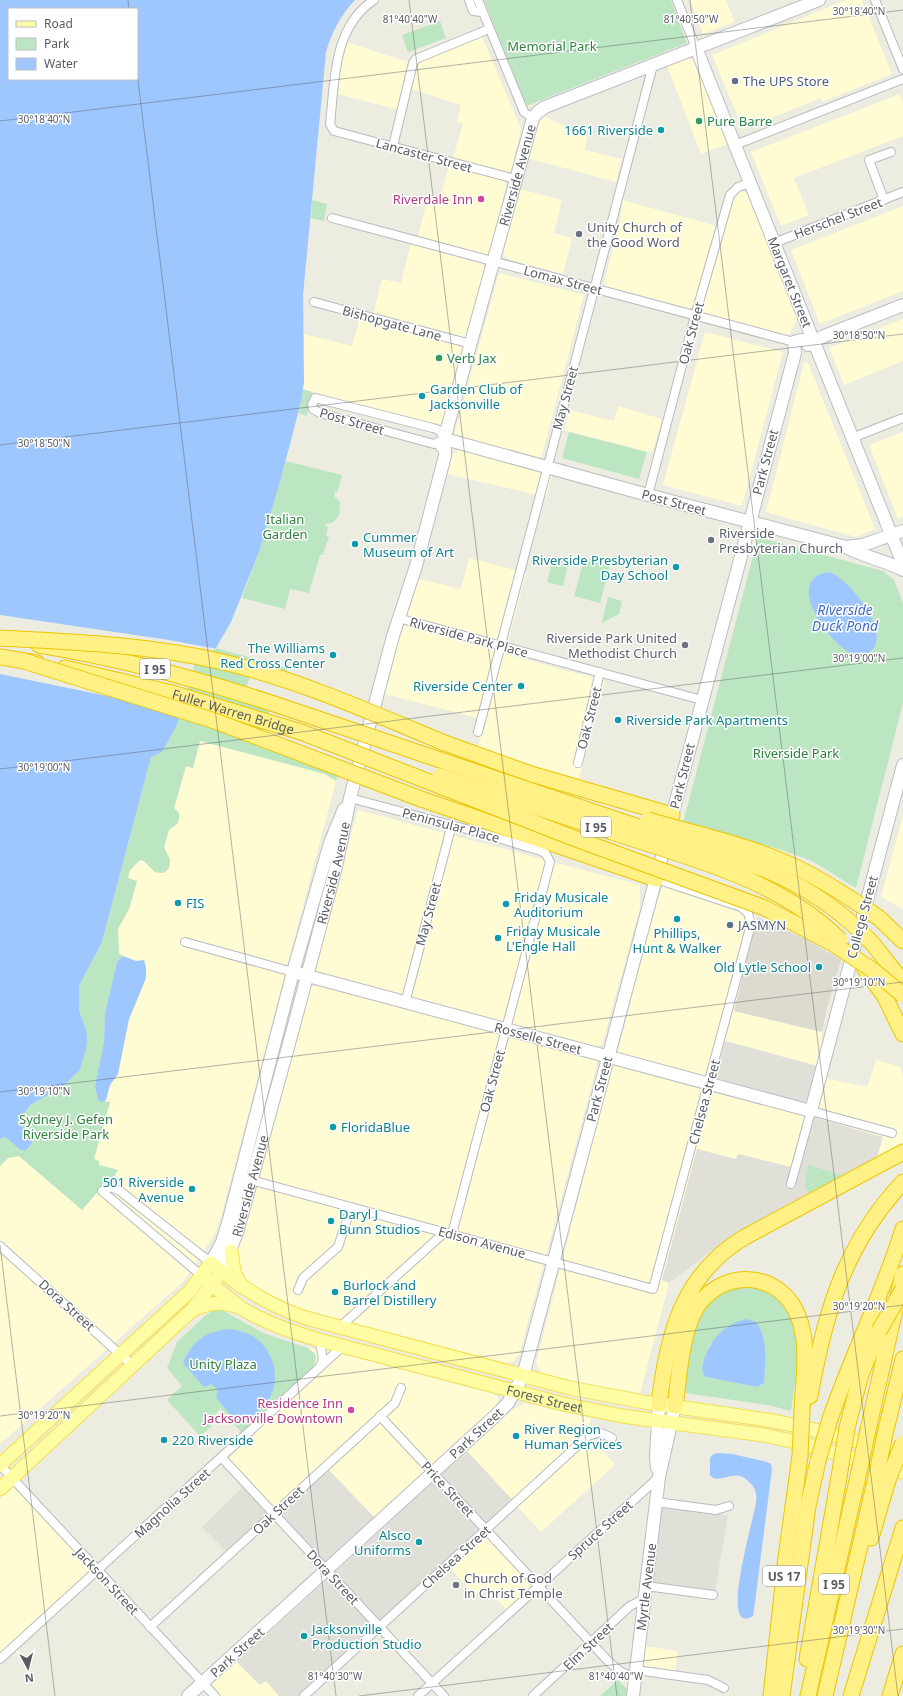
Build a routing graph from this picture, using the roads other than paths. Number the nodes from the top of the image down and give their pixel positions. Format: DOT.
graph roads {
  1 [pos="374,0"];
  2 [pos="469,0"];
  3 [pos="478,0"];
  4 [pos="677,0"];
  5 [pos="819,0"];
  6 [pos="875,0"];
  7 [pos="482,12"];
  8 [pos="489,29"];
  9 [pos="696,48"];
  10 [pos="653,65"];
  11 [pos="903,69"];
  12 [pos="903,79"];
  13 [pos="534,118"];
  14 [pos="735,145"];
  15 [pos="393,146"];
  16 [pos="891,152"];
  17 [pos="515,179"];
  18 [pos="750,183"];
  19 [pos="903,192"];
  20 [pos="884,200"];
  21 [pos="332,218"];
  22 [pos="774,243"];
  23 [pos="493,262"];
  24 [pos="595,289"];
  25 [pos="314,302"];
  26 [pos="903,305"];
  27 [pos="695,316"];
  28 [pos="813,341"];
  29 [pos="471,344"];
  30 [pos="794,348"];
  31 [pos="903,418"];
  32 [pos="852,438"];
  33 [pos="445,439"];
  34 [pos="546,468"];
  35 [pos="648,495"];
  36 [pos="750,522"];
  37 [pos="903,531"];
  38 [pos="891,535"];
  39 [pos="846,547"];
  40 [pos="903,564"];
  41 [pos="903,570"];
  42 [pos="398,618"];
  43 [pos="0,638"];
  44 [pos="500,646"];
  45 [pos="0,657"];
  46 [pos="24,661"];
  47 [pos="600,672"];
  48 [pos="702,700"];
  49 [pos="301,732"];
  50 [pos="478,732"];
  51 [pos="578,763"];
  52 [pos="476,772"];
  53 [pos="901,773"];
  54 [pos="350,798"];
  55 [pos="672,815"];
  56 [pos="452,824"];
  57 [pos="549,859"];
  58 [pos="656,879"];
  59 [pos="879,918"];
  60 [pos="903,937"];
  61 [pos="903,940"];
  62 [pos="185,942"];
  63 [pos="293,972"];
  64 [pos="307,976"];
  65 [pos="903,982"];
  66 [pos="903,995"];
  67 [pos="404,1003"];
  68 [pos="505,1029"];
  69 [pos="903,1034"];
  70 [pos="608,1057"];
  71 [pos="270,1065"];
  72 [pos="709,1084"];
  73 [pos="278,1085"];
  74 [pos="811,1111"];
  75 [pos="892,1133"];
  76 [pos="903,1152"];
  77 [pos="246,1179"];
  78 [pos="902,1183"];
  79 [pos="791,1184"];
  80 [pos="351,1207"];
  81 [pos="903,1228"];
  82 [pos="449,1233"];
  83 [pos="0,1246"];
  84 [pos="231,1251"];
  85 [pos="553,1261"];
  86 [pos="211,1263"];
  87 [pos="221,1272"];
  88 [pos="903,1274"];
  89 [pos="208,1280"];
  90 [pos="242,1287"];
  91 [pos="653,1289"];
  92 [pos="903,1289"];
  93 [pos="298,1290"];
  94 [pos="241,1308"];
  95 [pos="192,1310"];
  96 [pos="340,1327"];
  97 [pos="318,1340"];
  98 [pos="343,1346"];
  99 [pos="122,1353"];
  100 [pos="903,1359"];
  101 [pos="132,1365"];
  102 [pos="320,1367"];
  103 [pos="523,1376"];
  104 [pos="401,1388"];
  105 [pos="515,1392"];
  106 [pos="659,1404"];
  107 [pos="675,1406"];
  108 [pos="805,1412"];
  109 [pos="380,1416"];
  110 [pos="658,1420"];
  111 [pos="672,1422"];
  112 [pos="612,1438"];
  113 [pos="903,1443"];
  114 [pos="903,1454"];
  115 [pos="222,1458"];
  116 [pos="0,1465"];
  117 [pos="903,1472"];
  118 [pos="433,1473"];
  119 [pos="12,1478"];
  120 [pos="659,1478"];
  121 [pos="882,1479"];
  122 [pos="0,1489"];
  123 [pos="656,1502"];
  124 [pos="729,1506"];
  125 [pos="274,1514"];
  126 [pos="903,1528"];
  127 [pos="486,1530"];
  128 [pos="97,1570"];
  129 [pos="327,1570"];
  130 [pos="538,1586"];
  131 [pos="646,1586"];
  132 [pos="713,1595"];
  133 [pos="644,1599"];
  134 [pos="380,1626"];
  135 [pos="150,1627"];
  136 [pos="591,1643"];
  137 [pos="903,1654"];
  138 [pos="0,1659"];
  139 [pos="635,1674"];
  140 [pos="203,1683"];
  141 [pos="432,1683"];
  142 [pos="724,1688"];
  143 [pos="188,1696"];
  144 [pos="215,1696"];
  145 [pos="304,1696"];
  146 [pos="418,1696"];
  147 [pos="444,1696"];
  148 [pos="534,1696"];
  149 [pos="633,1696"];
  150 [pos="771,1696"];
  151 [pos="782,1696"];
  152 [pos="801,1696"];
  153 [pos="808,1696"];
  154 [pos="825,1696"];
  155 [pos="851,1696"];
  156 [pos="890,1696"];
  1 -- 15 [label="street, Lancaster Street"];
  2 -- 7 [label="street"];
  3 -- 7 [label="street"];
  4 -- 9 [label="street, Margaret Street"];
  5 -- 9 [label="main road, Riverside Avenue"];
  6 -- 11 [label="street"];
  7 -- 8 [label="street"];
  8 -- 13 [label="street"];
  8 -- 15 [label="street"];
  9 -- 10 [label="main road, Riverside Avenue"];
  9 -- 14 [label="main road, Margaret Street"];
  10 -- 13 [label="main road, Riverside Avenue"];
  10 -- 24 [label="street, May Street"];
  12 -- 14 [label="street"];
  13 -- 17 [label="main road, Riverside Avenue"];
  14 -- 18 [label="main road, Margaret Street"];
  15 -- 17 [label="street, Lancaster Street"];
  16 -- 20 [label="street"];
  17 -- 23 [label="main road, Riverside Avenue"];
  18 -- 22 [label="main road, Margaret Street"];
  18 -- 27 [label="street, Oak Street"];
  19 -- 20 [label="street, Herschel Street"];
  20 -- 22 [label="street, Herschel Street"];
  21 -- 23 [label="street, Lomax Street"];
  22 -- 28 [label="main road, Margaret Street"];
  23 -- 24 [label="street, Lomax Street"];
  23 -- 29 [label="main road, Riverside Avenue"];
  24 -- 27 [label="street, Lomax Street"];
  24 -- 34 [label="street, May Street"];
  25 -- 29 [label="street, Bishopgate Lane"];
  26 -- 28 [label="main road"];
  27 -- 30 [label="street, Lomax Street"];
  27 -- 35 [label="street, Oak Street"];
  28 -- 30 [label="main road"];
  28 -- 32 [label="main road, Margaret Street"];
  29 -- 33 [label="main road, Riverside Avenue"];
  30 -- 36 [label="main road, Park Street"];
  31 -- 32 [label="street"];
  32 -- 38 [label="main road, Margaret Street"];
  33 -- 33 [label="street, Post Street"];
  33 -- 34 [label="main road, Post Street"];
  33 -- 42 [label="main road, Riverside Avenue"];
  34 -- 35 [label="main road, Post Street"];
  34 -- 44 [label="street, May Street"];
  35 -- 36 [label="main road, Post Street"];
  36 -- 39 [label="main road, Post Street"];
  36 -- 48 [label="main road, Park Street"];
  37 -- 38 [label="main road, Post Street"];
  38 -- 39 [label="main road, Post Street"];
  38 -- 40 [label="main road, Margaret Street"];
  39 -- 41 [label="main road"];
  42 -- 44 [label="street, Riverside Park Place"];
  42 -- 54 [label="main road, Riverside Avenue"];
  43 -- 52 [label="highway, Fuller Warren Bridge / I 95, bridge"];
  43 -- 55 [label="highway, bridge"];
  44 -- 47 [label="street, Riverside Park Place"];
  44 -- 50 [label="street, May Street"];
  45 -- 46 [label="highway, Fuller Warren Bridge / I 95"];
  46 -- 49 [label="highway, Fuller Warren Bridge / I 95, bridge"];
  46 -- 58 [label="highway, bridge"];
  47 -- 48 [label="street, Riverside Park Place"];
  47 -- 51 [label="street, Oak Street"];
  48 -- 55 [label="main road, Park Street"];
  49 -- 66 [label="highway, bridge"];
  49 -- 69 [label="highway, I 95, bridge"];
  52 -- 59 [label="highway, bridge"];
  52 -- 65 [label="highway, I 95, bridge"];
  53 -- 74 [label="main road, College Street"];
  54 -- 56 [label="street, Peninsular Place"];
  54 -- 63 [label="main road, Riverside Avenue"];
  54 -- 64 [label="main road, Riverside Avenue"];
  55 -- 58 [label="main road, Park Street"];
  56 -- 57 [label="street, Peninsular Place"];
  56 -- 67 [label="street, May Street"];
  57 -- 68 [label="street, Oak Street"];
  58 -- 70 [label="main road, Park Street"];
  58 -- 72 [label="street, Chelsea Street"];
  59 -- 60 [label="highway"];
  59 -- 61 [label="highway"];
  62 -- 63 [label="street, Rosselle Street"];
  63 -- 64 [label="main road, Rosselle Street"];
  63 -- 71 [label="main road, Riverside Avenue"];
  64 -- 67 [label="main road, Rosselle Street"];
  64 -- 73 [label="main road, Riverside Avenue"];
  67 -- 68 [label="main road, Rosselle Street"];
  68 -- 70 [label="main road, Rosselle Street"];
  68 -- 82 [label="street, Oak Street"];
  70 -- 72 [label="main road, Rosselle Street"];
  70 -- 85 [label="main road, Park Street"];
  71 -- 73 [label="main road"];
  71 -- 77 [label="main road, Riverside Avenue"];
  72 -- 74 [label="main road, Rosselle Street"];
  72 -- 91 [label="street, Chelsea Street"];
  73 -- 77 [label="main road, Riverside Avenue"];
  74 -- 75 [label="street, Rosselle Street"];
  74 -- 79 [label="street, College Street"];
  76 -- 106 [label="highway"];
  77 -- 80 [label="street, Edison Avenue"];
  77 -- 84 [label="main road, Riverside Avenue"];
  77 -- 86 [label="main road, Riverside Avenue"];
  78 -- 108 [label="highway"];
  80 -- 82 [label="street, Edison Avenue"];
  80 -- 93 [label="street"];
  81 -- 151 [label="highway, bridge"];
  82 -- 85 [label="street, Edison Avenue"];
  82 -- 96 [label="street"];
  83 -- 99 [label="street, Dora Street"];
  84 -- 87 [label="main road, Riverside Avenue"];
  84 -- 90 [label="main road"];
  85 -- 91 [label="street, Edison Avenue"];
  85 -- 103 [label="main road, Park Street"];
  86 -- 87 [label="main road, Forest Street"];
  86 -- 89 [label="main road, Riverside Avenue"];
  86 -- 89 [label="street"];
  87 -- 89 [label="main road, Riverside Avenue"];
  87 -- 90 [label="main road, Forest Street"];
  88 -- 153 [label="highway, I 95, bridge"];
  89 -- 94 [label="main road, Forest Street"];
  89 -- 95 [label="main road, Riverside Avenue"];
  89 -- 99 [label="main road, Riverside Avenue"];
  90 -- 96 [label="main road, Forest Street"];
  92 -- 152 [label="highway, bridge"];
  94 -- 95 [label="main road"];
  94 -- 97 [label="main road, Forest Street"];
  95 -- 101 [label="main road, Riverside Avenue"];
  96 -- 103 [label="main road, Forest Street"];
  97 -- 98 [label="main road, Forest Street"];
  97 -- 102 [label="street"];
  98 -- 102 [label="street, Magnolia Street"];
  98 -- 105 [label="main road, Forest Street"];
  99 -- 101 [label="street, Dora Street"];
  99 -- 116 [label="main road, Riverside Avenue"];
  100 -- 121 [label="highway, I 95, bridge"];
  101 -- 119 [label="main road, Riverside Avenue"];
  102 -- 115 [label="street, Magnolia Street"];
  103 -- 105 [label="main road, Park Street"];
  103 -- 106 [label="main road, Forest Street"];
  104 -- 109 [label="street, Oak Street"];
  105 -- 110 [label="main road, Forest Street"];
  105 -- 118 [label="main road, Park Street"];
  106 -- 107 [label="main road, Forest Street"];
  106 -- 110 [label="main road, Myrtle Avenue"];
  107 -- 108 [label="highway"];
  107 -- 111 [label="main road, Myrtle Avenue"];
  107 -- 114 [label="main road, Forest Street"];
  108 -- 150 [label="highway, US 17, bridge"];
  109 -- 118 [label="street, Price Street"];
  109 -- 125 [label="street, Oak Street"];
  110 -- 111 [label="main road, Forest Street"];
  110 -- 120 [label="main road, Myrtle Avenue"];
  111 -- 117 [label="main road, Forest Street"];
  111 -- 120 [label="main road, Myrtle Avenue"];
  112 -- 127 [label="street, Chelsea Street"];
  113 -- 121 [label="highway, bridge"];
  115 -- 125 [label="street, Dora Street"];
  115 -- 128 [label="street, Magnolia Street"];
  116 -- 119 [label="street, Jackson Street"];
  118 -- 127 [label="street, Price Street"];
  118 -- 129 [label="main road, Park Street"];
  119 -- 122 [label="main road, Riverside Avenue"];
  119 -- 128 [label="street, Jackson Street"];
  120 -- 123 [label="main road, Myrtle Avenue"];
  120 -- 130 [label="street, Spruce Street"];
  121 -- 154 [label="highway, I 95"];
  123 -- 124 [label="street"];
  123 -- 131 [label="main road, Myrtle Avenue"];
  125 -- 129 [label="street, Dora Street"];
  125 -- 135 [label="street, Oak Street"];
  126 -- 155 [label="highway"];
  127 -- 130 [label="street, Price Street"];
  127 -- 134 [label="street, Chelsea Street"];
  128 -- 135 [label="street, Jackson Street"];
  128 -- 138 [label="street, Magnolia Street"];
  129 -- 134 [label="street, Dora Street"];
  129 -- 140 [label="main road, Park Street"];
  130 -- 136 [label="street, Price Street"];
  130 -- 141 [label="street, Spruce Street"];
  131 -- 132 [label="street"];
  131 -- 133 [label="main road, Myrtle Avenue"];
  133 -- 136 [label="street, Elm Street"];
  133 -- 139 [label="main road, Myrtle Avenue"];
  134 -- 141 [label="street, Dora Street"];
  134 -- 145 [label="street, Chelsea Street"];
  135 -- 140 [label="street, Jackson Street"];
  136 -- 139 [label="street, Price Street"];
  136 -- 148 [label="street, Elm Street"];
  137 -- 156 [label="highway"];
  139 -- 142 [label="street"];
  139 -- 149 [label="main road, Myrtle Avenue"];
  140 -- 143 [label="main road, Park Street"];
  140 -- 144 [label="street, Jackson Street"];
  141 -- 146 [label="street, Spruce Street"];
  141 -- 147 [label="street, Dora Street"];
}
